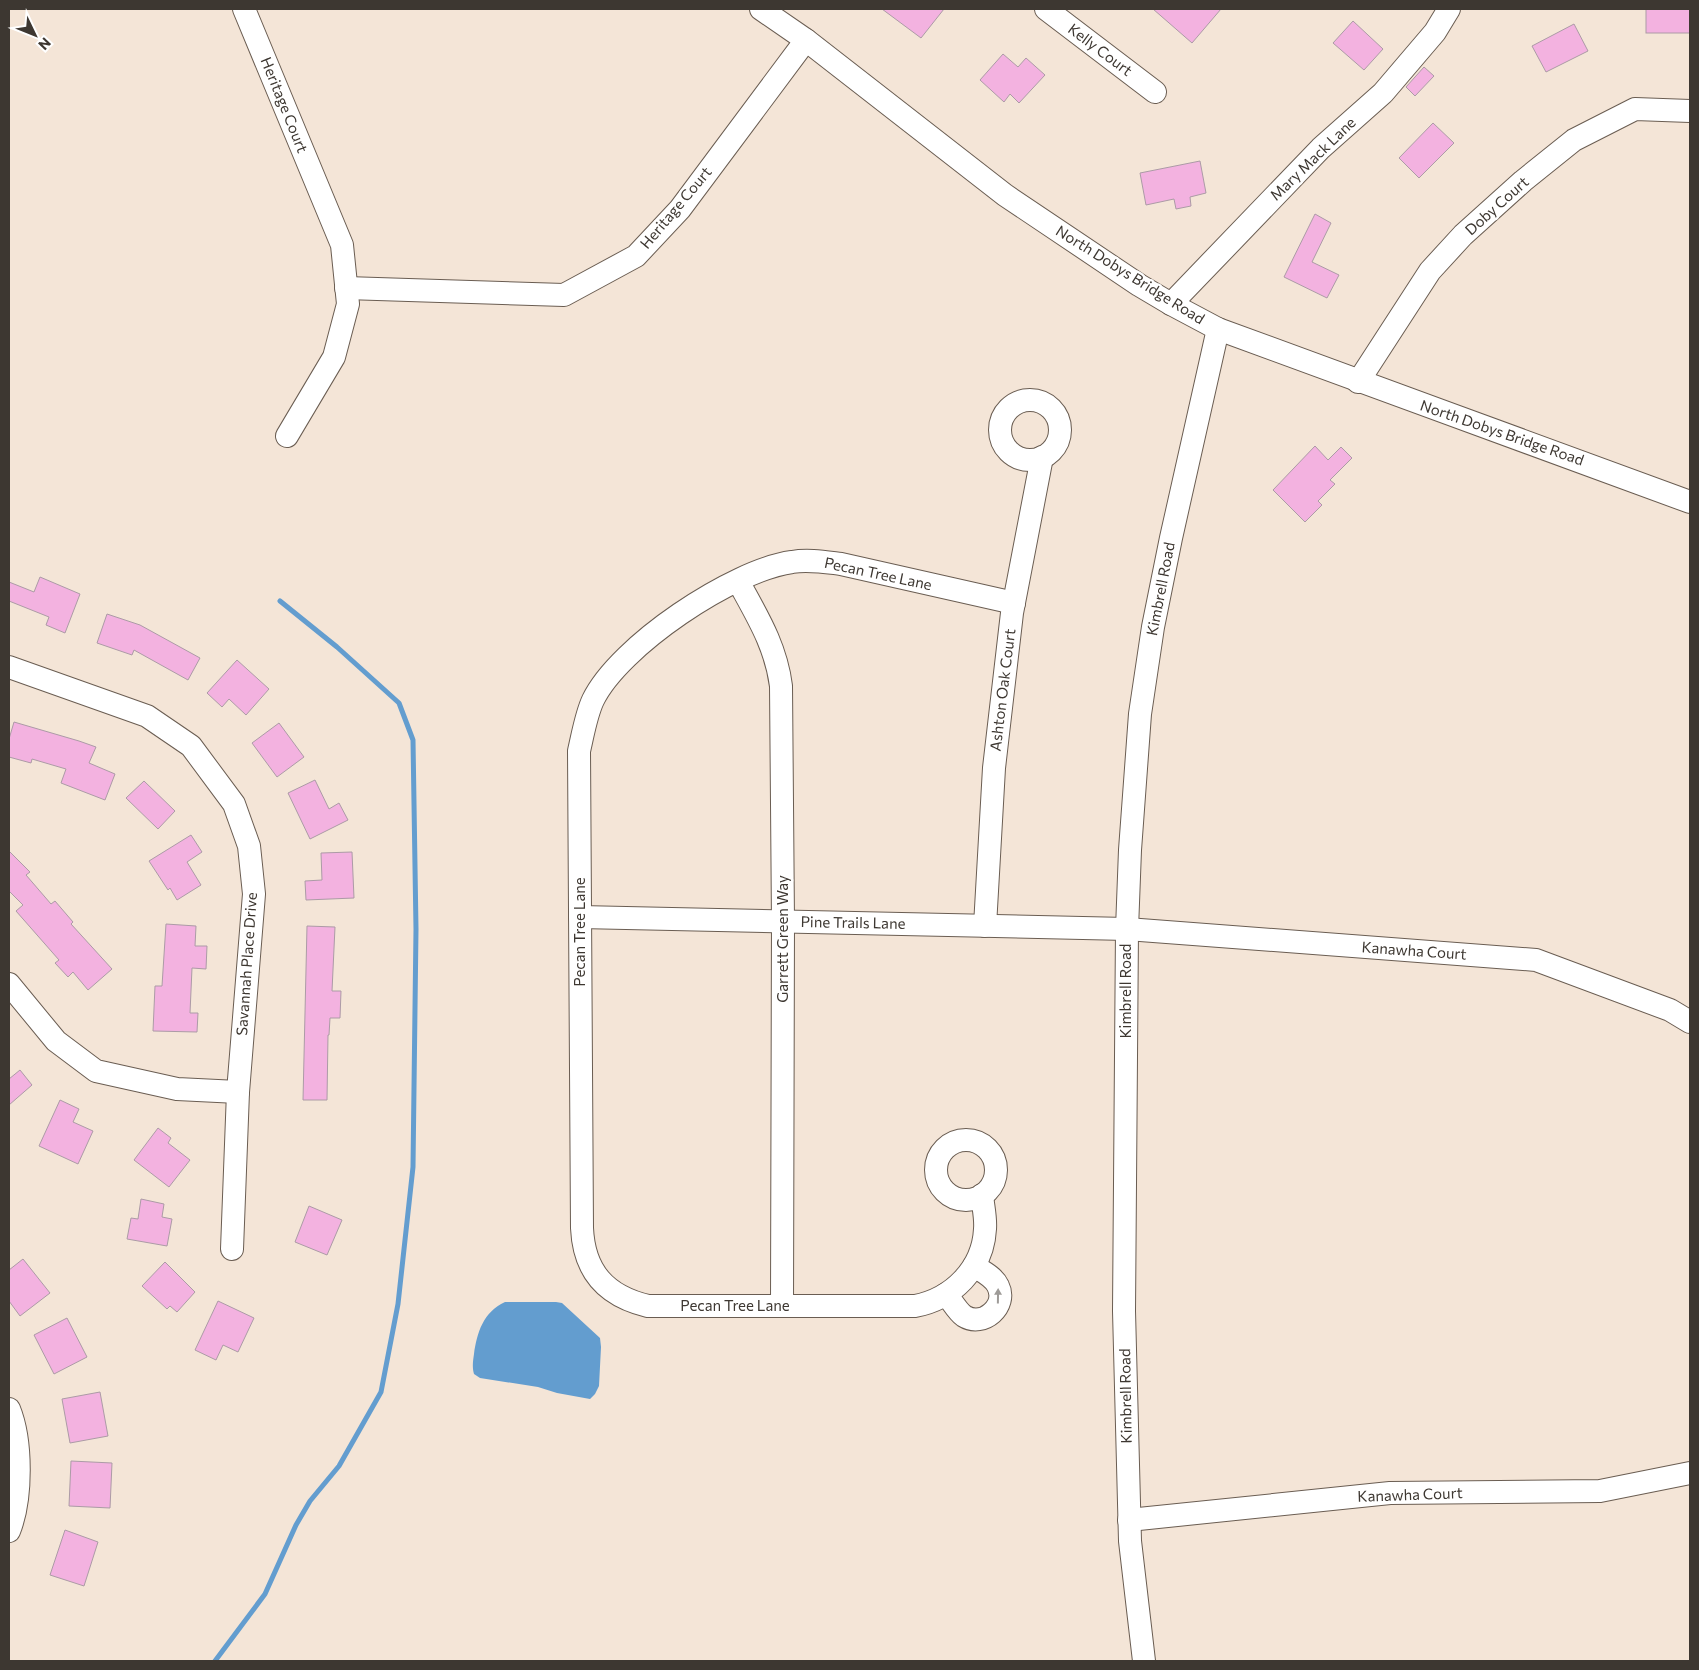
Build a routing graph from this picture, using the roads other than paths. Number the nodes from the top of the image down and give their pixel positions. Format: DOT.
graph roads {
  1 [pos="244,9"];
  2 [pos="761,9"];
  3 [pos="1046,9"];
  4 [pos="1449,9"];
  5 [pos="806,40"];
  6 [pos="1154,92"];
  7 [pos="1690,111"];
  8 [pos="346,288"];
  9 [pos="1171,304"];
  10 [pos="1218,329"];
  11 [pos="1358,382"];
  12 [pos="287,436"];
  13 [pos="1042,457"];
  14 [pos="1690,502"];
  15 [pos="738,581"];
  16 [pos="1014,603"];
  17 [pos="9,667"];
  18 [pos="580,917"];
  19 [pos="783,921"];
  20 [pos="985,926"];
  21 [pos="1127,929"];
  22 [pos="9,984"];
  23 [pos="1690,1022"];
  24 [pos="238,1092"];
  25 [pos="982,1195"];
  26 [pos="232,1249"];
  27 [pos="974,1266"];
  28 [pos="946,1294"];
  29 [pos="782,1306"];
  30 [pos="9,1409"];
  31 [pos="1690,1472"];
  32 [pos="1130,1520"];
  33 [pos="9,1531"];
  34 [pos="1144,1661"];
  1 -- 8 [label="street, Heritage Court"];
  2 -- 5 [label="street, North Dobys Bridge Road"];
  3 -- 6 [label="street, Kelly Court"];
  4 -- 9 [label="street, Mary Mack Lane"];
  5 -- 8 [label="street, Heritage Court"];
  5 -- 9 [label="street, North Dobys Bridge Road"];
  7 -- 11 [label="street, Doby Court"];
  8 -- 12 [label="street, Heritage Court"];
  9 -- 10 [label="street, North Dobys Bridge Road"];
  10 -- 11 [label="street, North Dobys Bridge Road"];
  10 -- 21 [label="street, Kimbrell Road"];
  11 -- 14 [label="street, North Dobys Bridge Road"];
  13 -- 16 [label="street, Ashton Oak Court"];
  15 -- 16 [label="street, Pecan Tree Lane"];
  15 -- 18 [label="street, Pecan Tree Lane"];
  15 -- 19 [label="street, Garrett Green Way"];
  16 -- 20 [label="street, Ashton Oak Court"];
  17 -- 24 [label="street, Savannah Place Drive"];
  18 -- 19 [label="street, Pine Trails Lane"];
  18 -- 29 [label="street, Pecan Tree Lane"];
  19 -- 20 [label="street, Pine Trails Lane"];
  19 -- 29 [label="street, Garrett Green Way"];
  20 -- 21 [label="street, Pine Trails Lane"];
  21 -- 23 [label="street, Kanawha Court"];
  21 -- 32 [label="street, Kimbrell Road"];
  22 -- 24 [label="street"];
  24 -- 26 [label="street, Savannah Place Drive"];
  25 -- 27 [label="street, Pecan Tree Lane"];
  27 -- 28 [label="street, Pecan Tree Lane"];
  28 -- 27 [label="street, one-way"];
  28 -- 29 [label="street, Pecan Tree Lane"];
  30 -- 33 [label="street"];
  31 -- 32 [label="street, Kanawha Court"];
  32 -- 34 [label="street, Kimbrell Road"];
}
